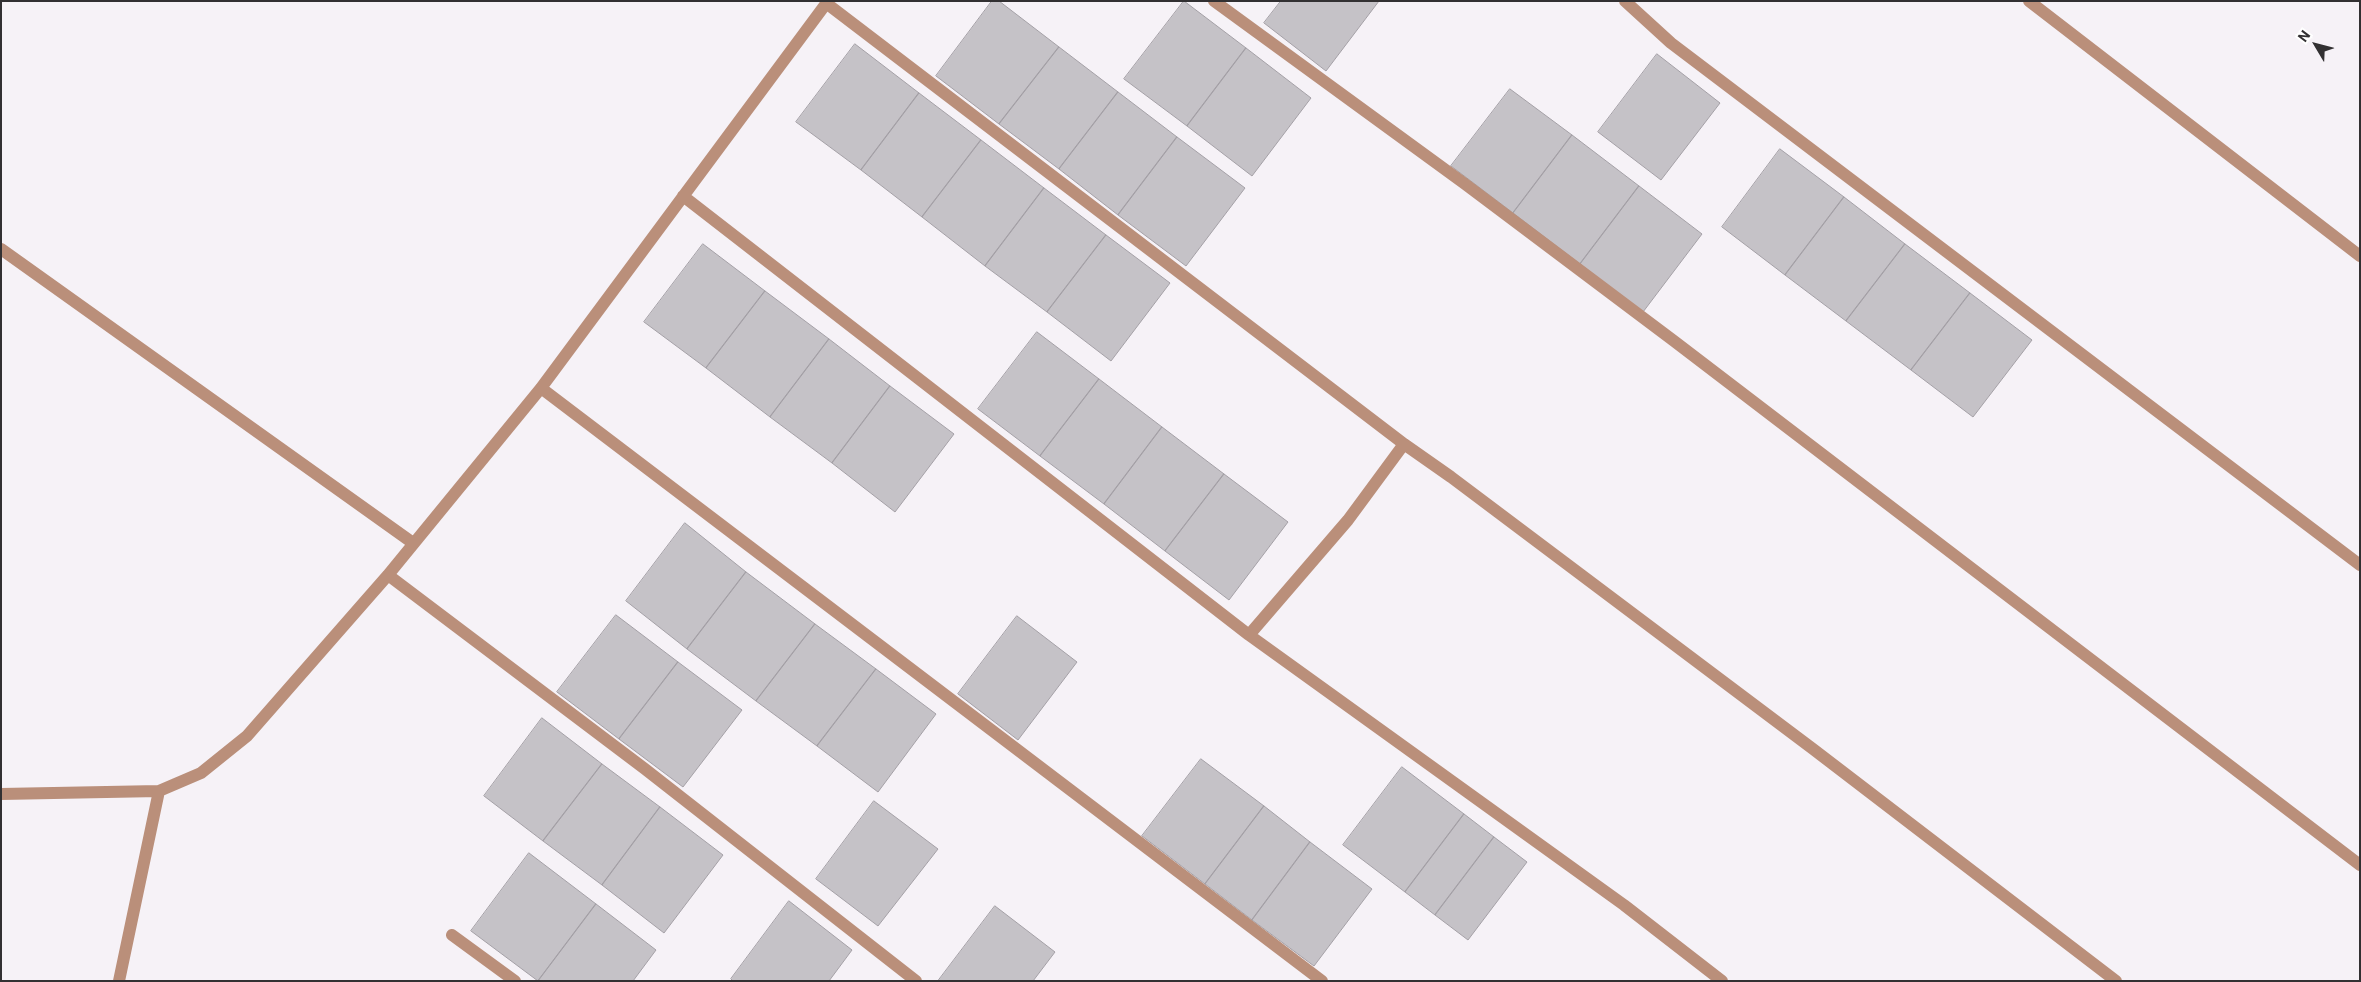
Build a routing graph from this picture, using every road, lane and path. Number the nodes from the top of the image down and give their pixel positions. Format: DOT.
graph roads {
  1 [pos="1214,1"];
  2 [pos="1625,1"];
  3 [pos="2029,1"];
  4 [pos="827,2"];
  5 [pos="683,196"];
  6 [pos="1,249"];
  7 [pos="2360,256"];
  8 [pos="541,388"];
  9 [pos="1404,444"];
  10 [pos="413,544"];
  11 [pos="2360,565"];
  12 [pos="388,575"];
  13 [pos="1249,635"];
  14 [pos="158,791"];
  15 [pos="1,794"];
  16 [pos="2360,865"];
  17 [pos="452,934"];
  18 [pos="1321,980"];
  19 [pos="119,981"];
  20 [pos="516,981"];
  21 [pos="916,981"];
  22 [pos="1722,981"];
  23 [pos="2116,981"];
  1 -- 16 [label="street"];
  2 -- 11 [label="street"];
  3 -- 7 [label="street"];
  4 -- 5 [label="street"];
  4 -- 9 [label="street"];
  5 -- 8 [label="street"];
  5 -- 13 [label="street"];
  6 -- 10 [label="street"];
  8 -- 10 [label="street"];
  8 -- 18 [label="street"];
  9 -- 13 [label="street"];
  9 -- 23 [label="street"];
  10 -- 12 [label="street"];
  12 -- 14 [label="street"];
  12 -- 21 [label="street"];
  13 -- 22 [label="street"];
  14 -- 15 [label="street"];
  14 -- 19 [label="street"];
  17 -- 20 [label="street"];
}
